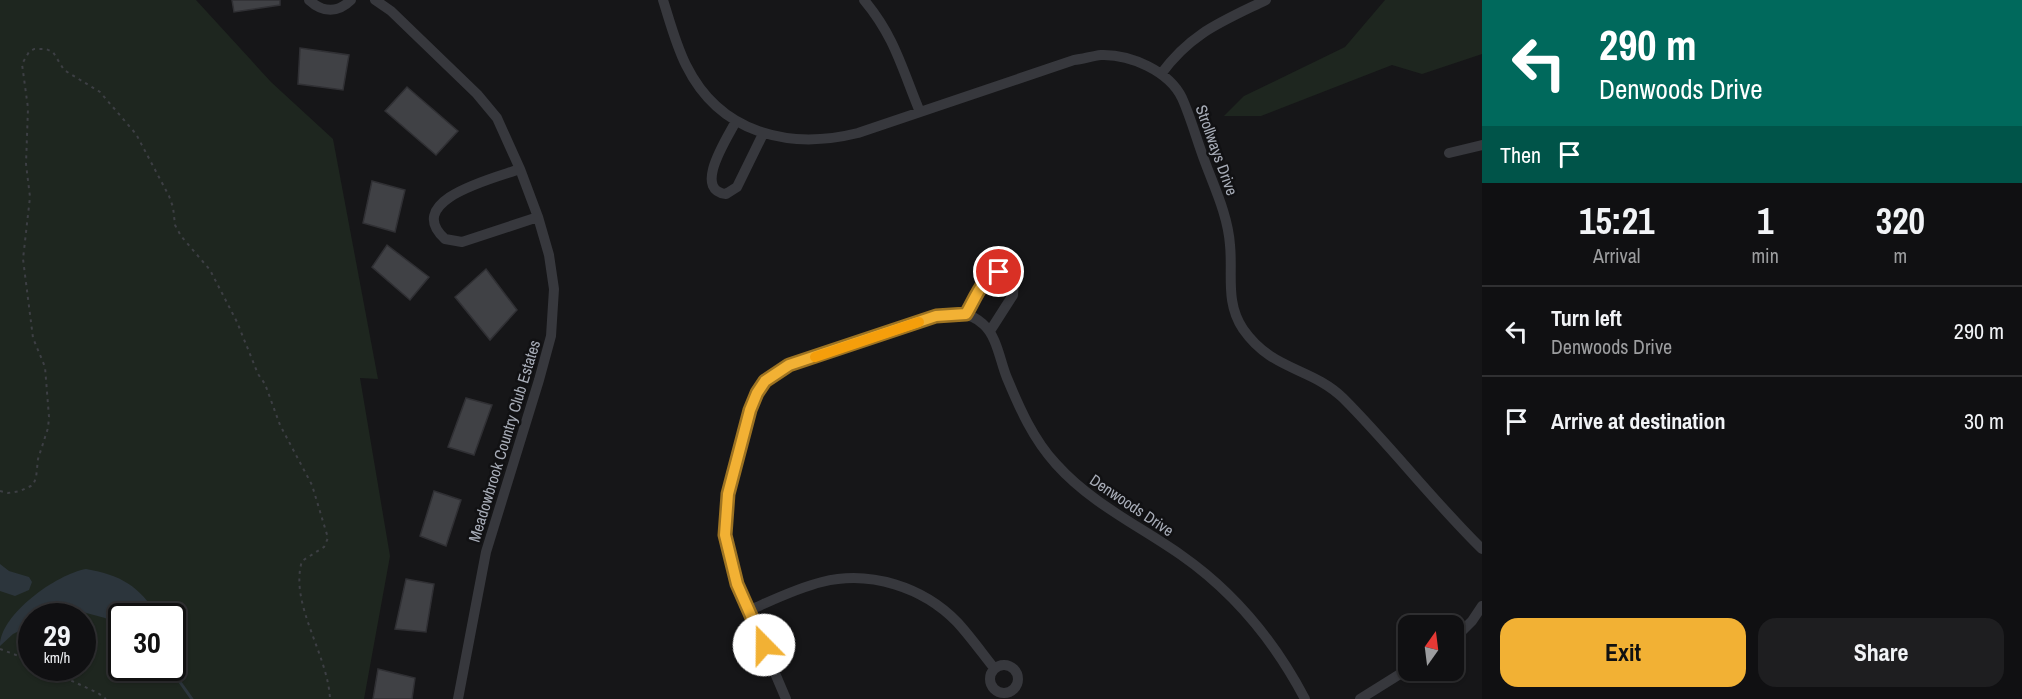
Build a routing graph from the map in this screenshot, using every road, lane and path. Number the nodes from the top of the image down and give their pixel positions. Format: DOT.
graph roads {
  1 [pos="309,0"];
  2 [pos="351,0"];
  3 [pos="375,0"];
  4 [pos="663,0"];
  5 [pos="864,0"];
  6 [pos="1266,0"];
  7 [pos="1161,74"];
  8 [pos="920,112"];
  9 [pos="736,121"];
  10 [pos="763,134"];
  11 [pos="1482,145"];
  12 [pos="1449,153"];
  13 [pos="520,169"];
  14 [pos="538,217"];
  15 [pos="966,314"];
  16 [pos="990,332"];
  17 [pos="0,491"];
  18 [pos="1482,549"];
  19 [pos="1482,606"];
  20 [pos="750,610"];
  21 [pos="1464,629"];
  22 [pos="0,649"];
  23 [pos="18,656"];
  24 [pos="994,668"];
  25 [pos="1398,675"];
  26 [pos="72,681"];
  27 [pos="106,699"];
  28 [pos="330,699"];
  29 [pos="458,699"];
  30 [pos="786,699"];
  31 [pos="1305,699"];
  32 [pos="1359,699"];
  1 -- 2 [label="street"];
  3 -- 13 [label="street, Meadowbrook Country Club Estates"];
  4 -- 9 [label="street, Strollways Drive"];
  5 -- 8 [label="street"];
  6 -- 7 [label="street"];
  7 -- 8 [label="street, Strollways Drive"];
  7 -- 18 [label="street, Strollways Drive"];
  8 -- 10 [label="street, Strollways Drive"];
  9 -- 10 [label="street, Strollways Drive"];
  9 -- 10 [label="street"];
  11 -- 12 [label="street"];
  13 -- 14 [label="street, Meadowbrook Country Club Estates"];
  13 -- 14 [label="street"];
  14 -- 29 [label="street, Meadowbrook Country Club Estates"];
  15 -- 16 [label="street"];
  15 -- 16 [label="street"];
  15 -- 20 [label="street"];
  16 -- 31 [label="street, Denwoods Drive"];
  17 -- 28 [label="path"];
  19 -- 21 [label="street"];
  20 -- 24 [label="street"];
  20 -- 30 [label="street"];
  22 -- 23 [label="path"];
  25 -- 32 [label="street"];
  26 -- 27 [label="path"];
}
